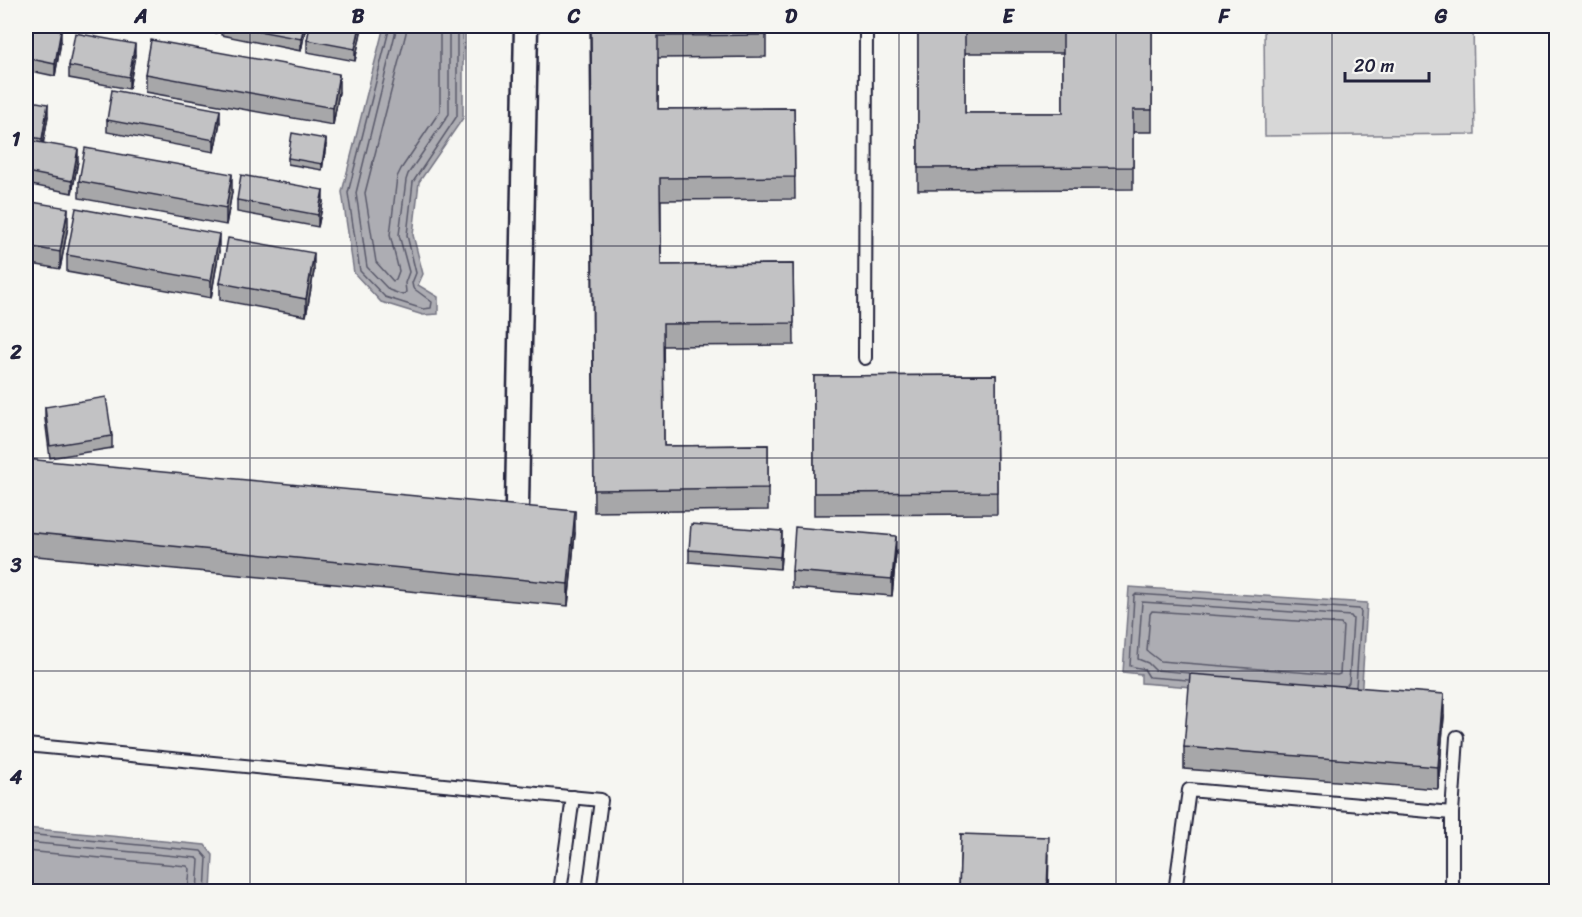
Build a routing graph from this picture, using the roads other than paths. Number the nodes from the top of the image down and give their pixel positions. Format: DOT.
graph roads {
  1 [pos="526,26"];
  2 [pos="866,26"];
  3 [pos="866,358"];
  4 [pos="517,504"];
  5 [pos="1457,737"];
  6 [pos="26,745"];
  7 [pos="573,797"];
  8 [pos="1452,813"];
  9 [pos="560,891"];
  10 [pos="590,891"];
  11 [pos="1175,891"];
  12 [pos="1452,891"];
  1 -- 4 [label="street"];
  2 -- 3 [label="lane"];
  5 -- 8 [label="lane"];
  6 -- 7 [label="lane"];
  7 -- 9 [label="lane"];
  7 -- 10 [label="lane"];
  8 -- 11 [label="lane"];
  8 -- 12 [label="lane"];
}
